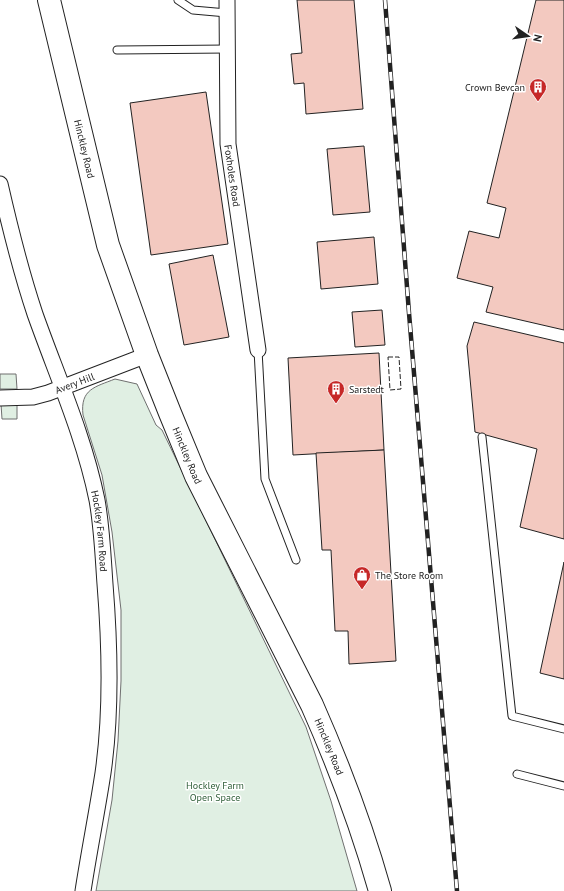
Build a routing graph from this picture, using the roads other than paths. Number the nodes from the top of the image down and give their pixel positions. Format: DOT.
graph roads {
  1 [pos="50,0"];
  2 [pos="178,0"];
  3 [pos="227,6"];
  4 [pos="228,49"];
  5 [pos="117,50"];
  6 [pos="0,184"];
  7 [pos="258,350"];
  8 [pos="147,355"];
  9 [pos="63,388"];
  10 [pos="0,398"];
  11 [pos="482,437"];
  12 [pos="296,560"];
  13 [pos="564,729"];
  14 [pos="517,774"];
  15 [pos="564,786"];
  16 [pos="83,891"];
  17 [pos="380,891"];
  1 -- 8 [label="main road, Hinckley Road"];
  2 -- 3 [label="lane"];
  3 -- 4 [label="street, Foxholes Road"];
  4 -- 5 [label="lane"];
  4 -- 7 [label="street, Foxholes Road"];
  6 -- 9 [label="street, Hockley Farm Road"];
  7 -- 12 [label="lane"];
  8 -- 9 [label="street, Avery Hill"];
  8 -- 17 [label="main road, Hinckley Road"];
  9 -- 10 [label="street, Avery Hill"];
  9 -- 16 [label="street, Hockley Farm Road"];
  11 -- 13 [label="lane"];
  14 -- 15 [label="lane"];
}
